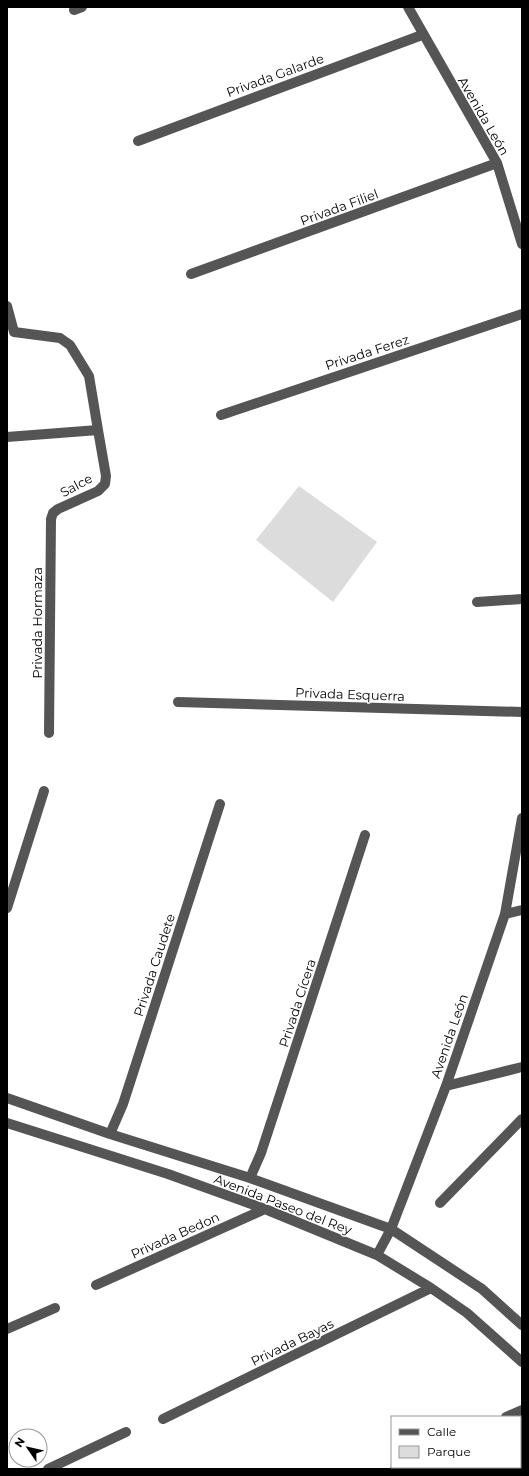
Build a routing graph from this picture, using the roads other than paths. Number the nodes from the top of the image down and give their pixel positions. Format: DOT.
graph roads {
  1 [pos="408,7"];
  2 [pos="422,35"];
  3 [pos="138,141"];
  4 [pos="497,163"];
  5 [pos="517,212"];
  6 [pos="522,244"];
  7 [pos="191,274"];
  8 [pos="7,306"];
  9 [pos="522,314"];
  10 [pos="221,415"];
  11 [pos="98,430"];
  12 [pos="7,437"];
  13 [pos="53,513"];
  14 [pos="522,599"];
  15 [pos="477,602"];
  16 [pos="178,702"];
  17 [pos="522,712"];
  18 [pos="49,733"];
  19 [pos="44,791"];
  20 [pos="220,804"];
  21 [pos="522,818"];
  22 [pos="365,834"];
  23 [pos="7,908"];
  24 [pos="522,910"];
  25 [pos="505,914"];
  26 [pos="522,1067"];
  27 [pos="446,1086"];
  28 [pos="7,1098"];
  29 [pos="522,1119"];
  30 [pos="7,1123"];
  31 [pos="110,1134"];
  32 [pos="250,1178"];
  33 [pos="440,1203"];
  34 [pos="265,1209"];
  35 [pos="391,1229"];
  36 [pos="377,1255"];
  37 [pos="96,1285"];
  38 [pos="431,1288"];
  39 [pos="56,1308"];
  40 [pos="522,1324"];
  41 [pos="7,1329"];
  42 [pos="522,1362"];
  43 [pos="522,1410"];
  44 [pos="508,1416"];
  45 [pos="163,1419"];
  46 [pos="126,1432"];
  47 [pos="48,1469"];
  1 -- 2 [label="street, Avenida León"];
  2 -- 3 [label="street, Privada Galarde"];
  2 -- 4 [label="street, Avenida León"];
  4 -- 5 [label="street, Avenida León"];
  4 -- 7 [label="street, Privada Filiel"];
  5 -- 6 [label="street, Avenida León"];
  8 -- 11 [label="street"];
  9 -- 10 [label="street, Privada Ferez"];
  11 -- 12 [label="street"];
  11 -- 13 [label="street, Salce"];
  13 -- 18 [label="street, Privada Hormaza"];
  14 -- 15 [label="street"];
  16 -- 17 [label="street, Privada Esquerra"];
  19 -- 23 [label="street"];
  20 -- 31 [label="street, Privada Caudete"];
  21 -- 25 [label="street, Avenida León"];
  22 -- 32 [label="street, Privada Cícera"];
  24 -- 25 [label="street"];
  25 -- 27 [label="street, Avenida León"];
  26 -- 27 [label="street"];
  27 -- 35 [label="street, Avenida León"];
  28 -- 31 [label="street, Avenida Paseo del Rey"];
  29 -- 33 [label="street"];
  30 -- 34 [label="street, Avenida Paseo del Rey"];
  31 -- 32 [label="street, Avenida Paseo del Rey"];
  32 -- 35 [label="street, Avenida Paseo del Rey"];
  34 -- 36 [label="street, Avenida Paseo del Rey"];
  34 -- 37 [label="street, Privada Bedon"];
  35 -- 36 [label="street, Avenida León"];
  35 -- 40 [label="street, Avenida Paseo del Rey"];
  36 -- 38 [label="street, Avenida Paseo del Rey"];
  38 -- 42 [label="street, Avenida Paseo del Rey"];
  38 -- 45 [label="street, Privada Bayas"];
  39 -- 41 [label="street"];
  43 -- 44 [label="street"];
  46 -- 47 [label="street"];
}
